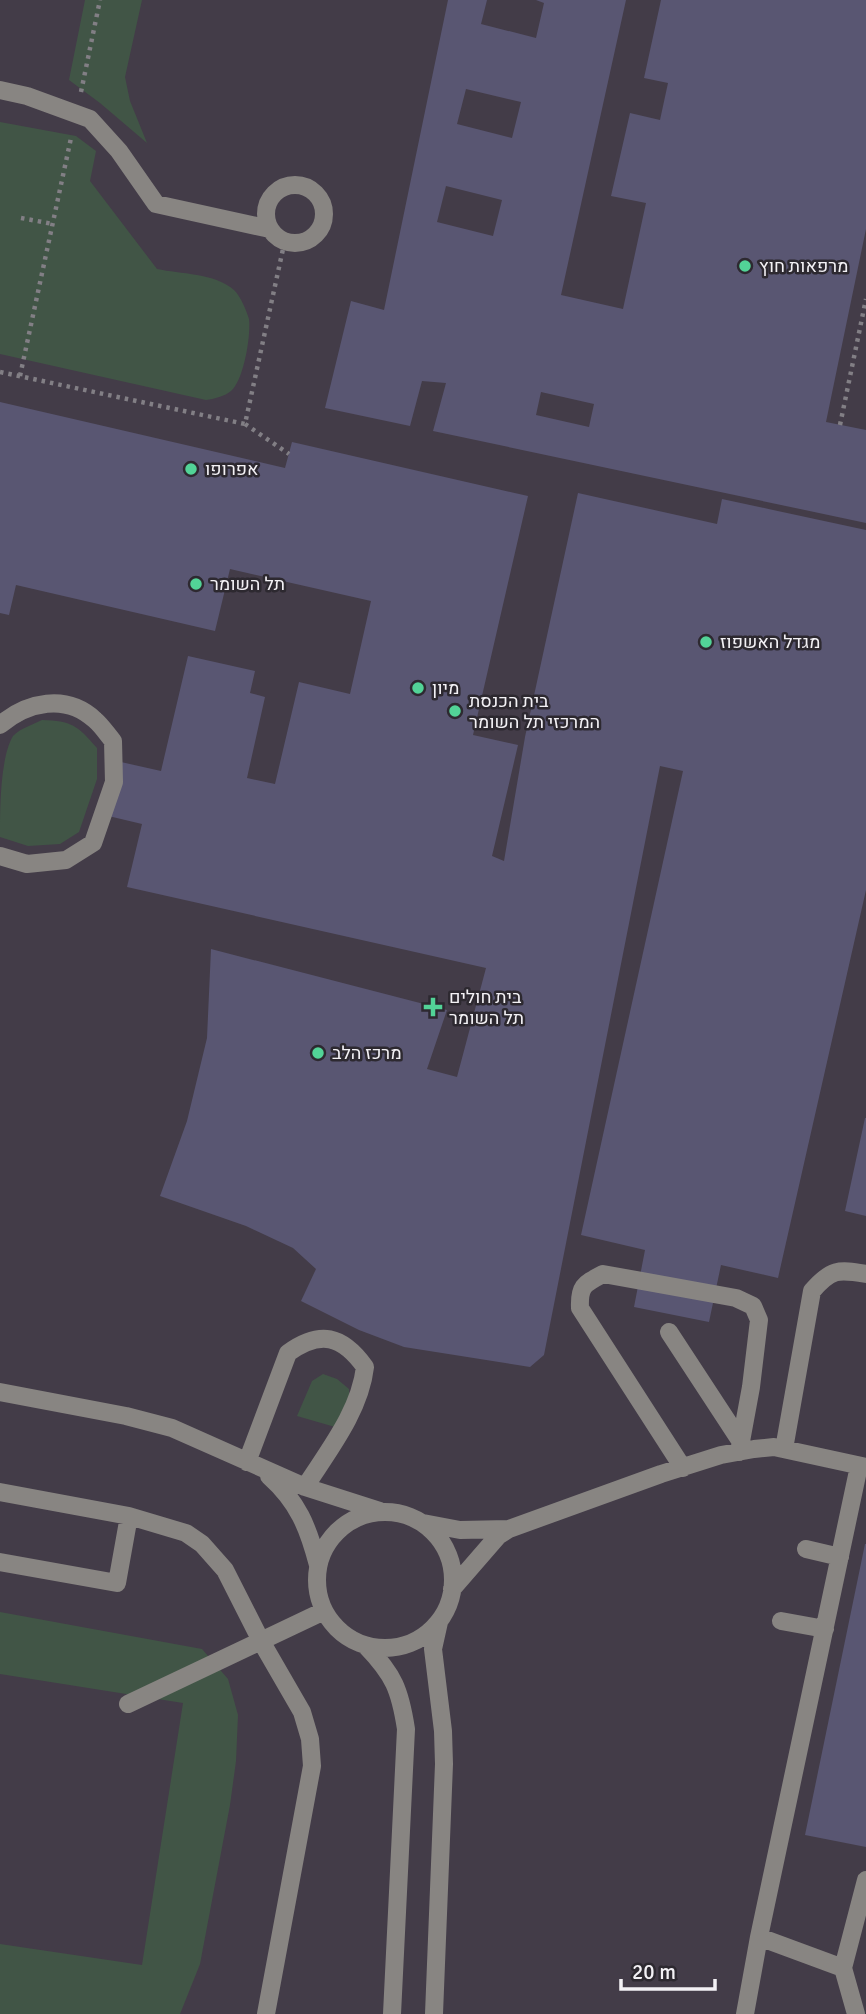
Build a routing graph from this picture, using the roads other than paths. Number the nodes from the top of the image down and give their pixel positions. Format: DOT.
graph roads {
  1 [pos="0,90"];
  2 [pos="270,229"];
  3 [pos="0,726"];
  4 [pos="0,856"];
  5 [pos="866,1274"];
  6 [pos="669,1332"];
  7 [pos="0,1392"];
  8 [pos="740,1447"];
  9 [pos="784,1449"];
  10 [pos="254,1465"];
  11 [pos="862,1466"];
  12 [pos="683,1468"];
  13 [pos="304,1487"];
  14 [pos="0,1492"];
  15 [pos="383,1512"];
  16 [pos="129,1516"];
  17 [pos="422,1523"];
  18 [pos="509,1529"];
  19 [pos="806,1549"];
  20 [pos="840,1557"];
  21 [pos="0,1562"];
  22 [pos="318,1565"];
  23 [pos="453,1589"];
  24 [pos="324,1611"];
  25 [pos="780,1621"];
  26 [pos="439,1622"];
  27 [pos="825,1629"];
  28 [pos="261,1640"];
  29 [pos="366,1646"];
  30 [pos="128,1704"];
  31 [pos="866,1880"];
  32 [pos="759,1937"];
  33 [pos="843,1968"];
  34 [pos="266,2014"];
  35 [pos="392,2014"];
  36 [pos="434,2014"];
  37 [pos="745,2014"];
  38 [pos="856,2014"];
  1 -- 2 [label="street"];
  2 -- 2 [label="street"];
  3 -- 4 [label="street"];
  5 -- 9 [label="street"];
  6 -- 8 [label="street"];
  7 -- 10 [label="street"];
  8 -- 9 [label="street"];
  8 -- 12 [label="street"];
  8 -- 12 [label="street"];
  9 -- 11 [label="street"];
  10 -- 13 [label="street"];
  10 -- 13 [label="street"];
  10 -- 22 [label="street"];
  11 -- 20 [label="street"];
  12 -- 18 [label="street"];
  13 -- 15 [label="street"];
  14 -- 16 [label="street"];
  15 -- 17 [label="street"];
  15 -- 22 [label="street"];
  16 -- 21 [label="street"];
  16 -- 28 [label="street"];
  17 -- 18 [label="street"];
  17 -- 23 [label="street"];
  18 -- 23 [label="street"];
  19 -- 20 [label="street"];
  20 -- 27 [label="street"];
  22 -- 24 [label="street"];
  23 -- 26 [label="street"];
  24 -- 28 [label="street"];
  24 -- 29 [label="street"];
  25 -- 27 [label="street"];
  26 -- 29 [label="street"];
  26 -- 36 [label="street"];
  27 -- 32 [label="street"];
  28 -- 30 [label="street"];
  28 -- 34 [label="street"];
  29 -- 35 [label="street"];
  31 -- 33 [label="street"];
  32 -- 33 [label="street"];
  32 -- 37 [label="street"];
  33 -- 38 [label="street"];
}
